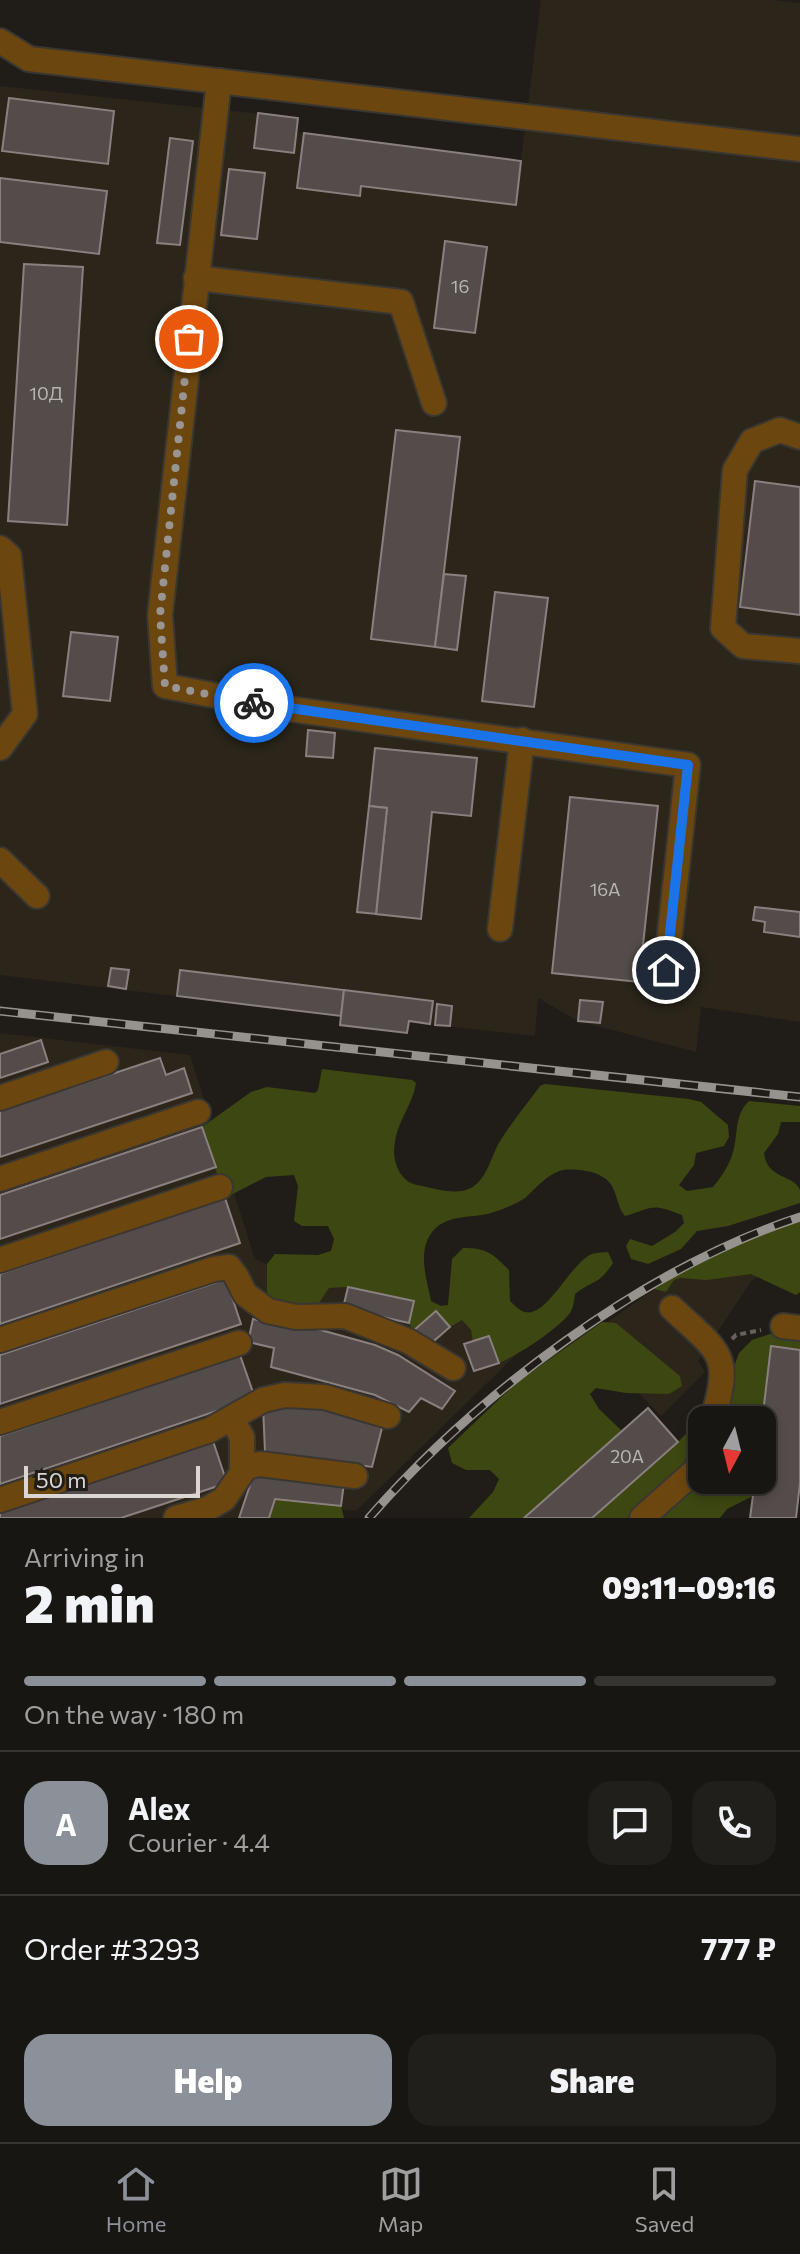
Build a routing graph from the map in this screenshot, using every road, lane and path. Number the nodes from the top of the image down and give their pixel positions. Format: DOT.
graph roads {
  1 [pos="0,41"];
  2 [pos="219,81"];
  3 [pos="800,149"];
  4 [pos="196,278"];
  5 [pos="434,403"];
  6 [pos="800,437"];
  7 [pos="0,548"];
  8 [pos="800,651"];
  9 [pos="522,740"];
  10 [pos="0,748"];
  11 [pos="0,860"];
  12 [pos="37,896"];
  13 [pos="500,929"];
  14 [pos="666,970"];
  15 [pos="106,1062"];
  16 [pos="0,1098"];
  17 [pos="198,1112"];
  18 [pos="0,1179"];
  19 [pos="220,1187"];
  20 [pos="0,1260"];
  21 [pos="672,1308"];
  22 [pos="792,1327"];
  23 [pos="0,1340"];
  24 [pos="239,1343"];
  25 [pos="717,1351"];
  26 [pos="453,1368"];
  27 [pos="717,1406"];
  28 [pos="388,1416"];
  29 [pos="232,1419"];
  30 [pos="0,1422"];
  31 [pos="242,1470"];
  32 [pos="355,1476"];
  33 [pos="688,1477"];
  34 [pos="0,1500"];
  35 [pos="176,1518"];
  36 [pos="642,1518"];
  1 -- 2 [label="street"];
  2 -- 3 [label="street"];
  2 -- 4 [label="street"];
  4 -- 5 [label="street"];
  4 -- 9 [label="street"];
  6 -- 8 [label="street"];
  7 -- 10 [label="street"];
  9 -- 13 [label="street"];
  9 -- 14 [label="street"];
  11 -- 12 [label="street"];
  15 -- 16 [label="street"];
  17 -- 18 [label="street"];
  19 -- 20 [label="street"];
  21 -- 25 [label="street"];
  22 -- 25 [label="path"];
  23 -- 26 [label="street"];
  24 -- 30 [label="street"];
  25 -- 27 [label="street"];
  28 -- 29 [label="street"];
  29 -- 31 [label="street"];
  29 -- 34 [label="street"];
  31 -- 32 [label="street"];
  31 -- 35 [label="street"];
  33 -- 36 [label="street"];
}
